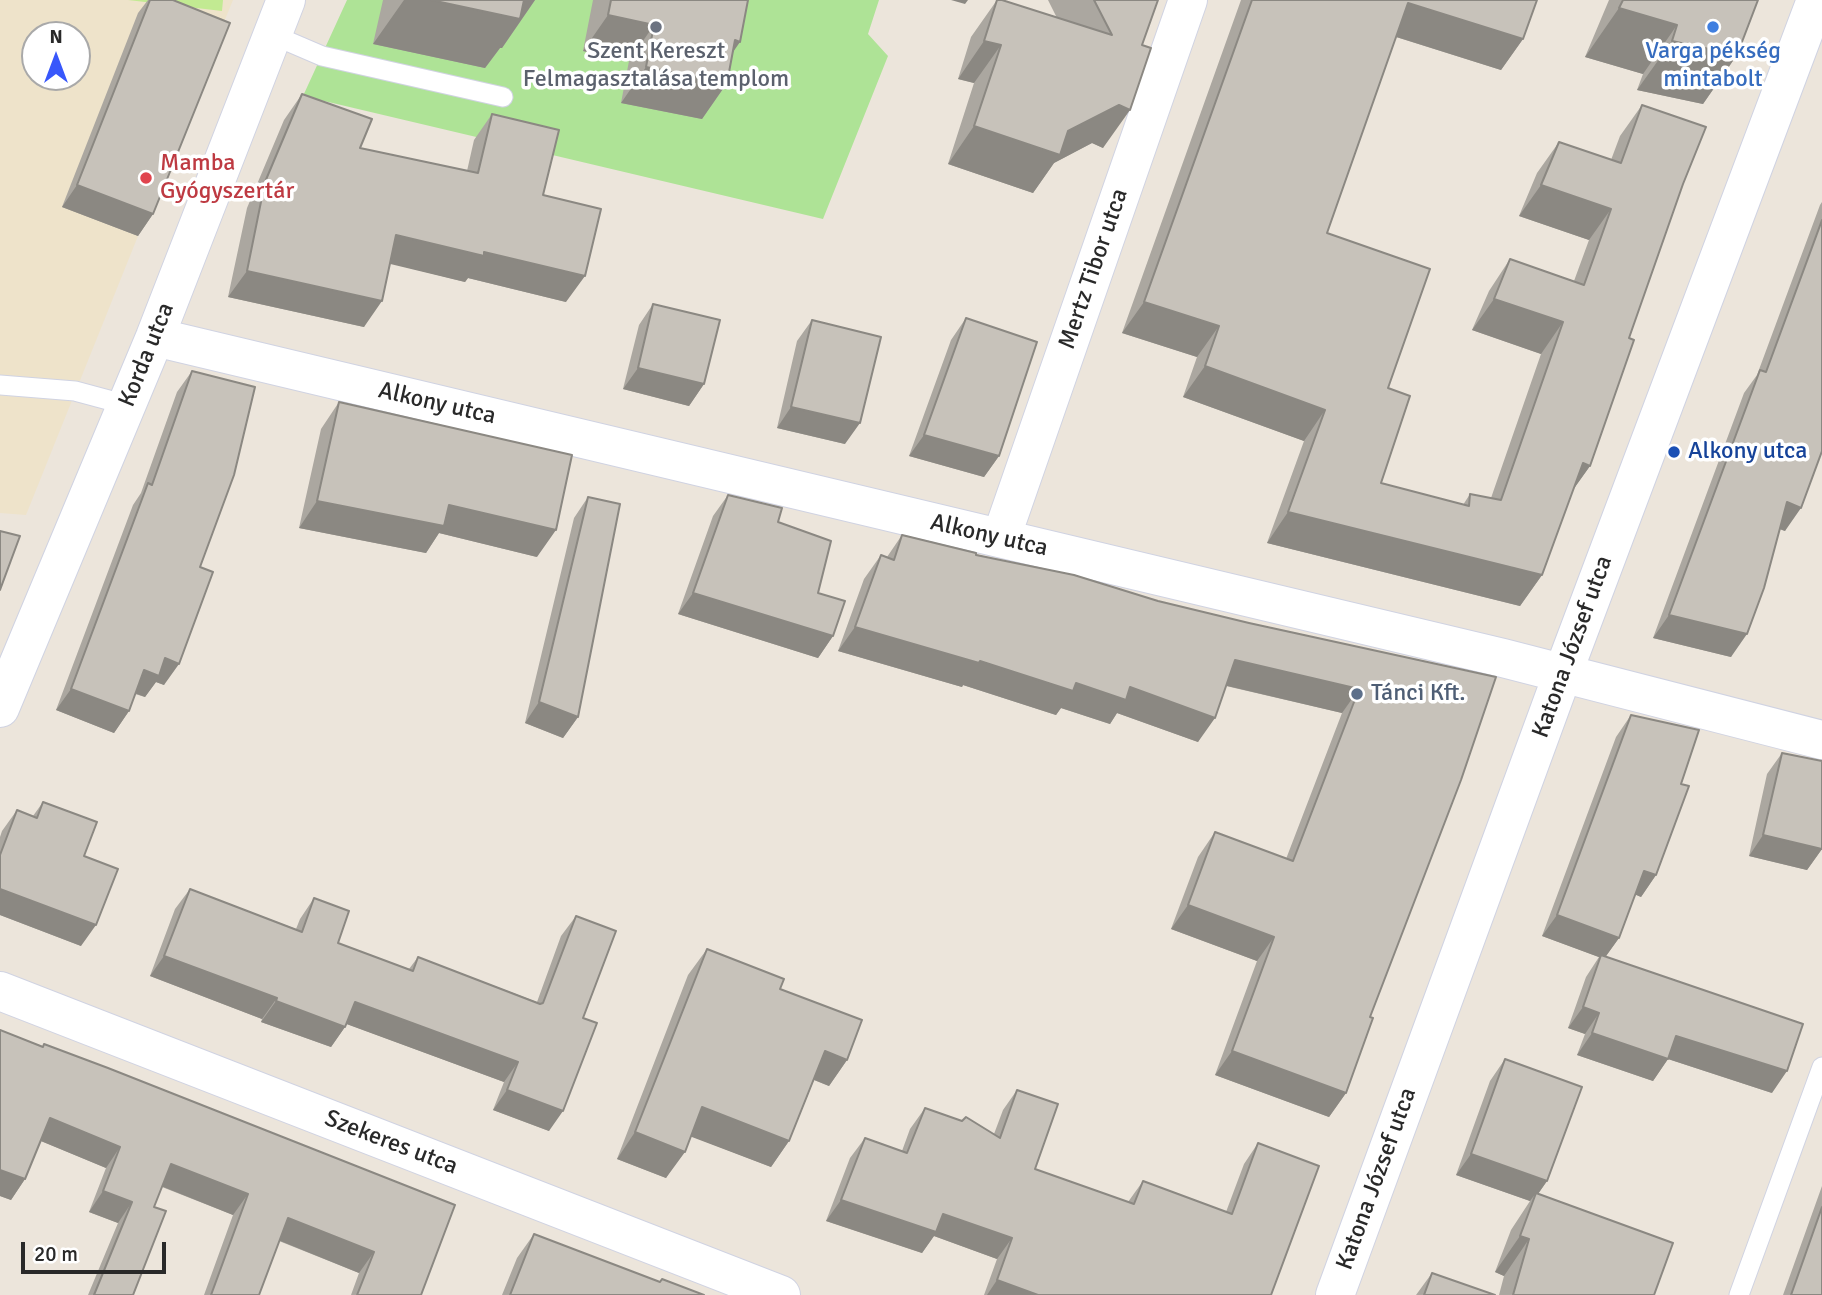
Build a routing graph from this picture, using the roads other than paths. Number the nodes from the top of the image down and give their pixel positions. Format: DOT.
graph roads {
  1 [pos="286,0"];
  2 [pos="1188,0"];
  3 [pos="1816,0"];
  4 [pos="273,35"];
  5 [pos="503,97"];
  6 [pos="155,337"];
  7 [pos="0,385"];
  8 [pos="127,405"];
  9 [pos="1001,538"];
  10 [pos="1563,673"];
  11 [pos="0,708"];
  12 [pos="1822,740"];
  13 [pos="0,991"];
  14 [pos="1822,1067"];
  15 [pos="781,1295"];
  16 [pos="1335,1295"];
  17 [pos="1740,1295"];
  1 -- 4 [label="street, Korda utca"];
  2 -- 9 [label="street, Mertz Tibor utca"];
  3 -- 10 [label="street, Katona József utca"];
  4 -- 5 [label="lane"];
  4 -- 6 [label="street, Korda utca"];
  6 -- 8 [label="street, Korda utca"];
  6 -- 9 [label="street, Alkony utca"];
  7 -- 8 [label="lane"];
  8 -- 11 [label="street, Korda utca"];
  9 -- 10 [label="street, Alkony utca"];
  10 -- 12 [label="street, Alkony utca"];
  10 -- 16 [label="street, Katona József utca"];
  13 -- 15 [label="street, Szekeres utca"];
  14 -- 17 [label="lane"];
}
